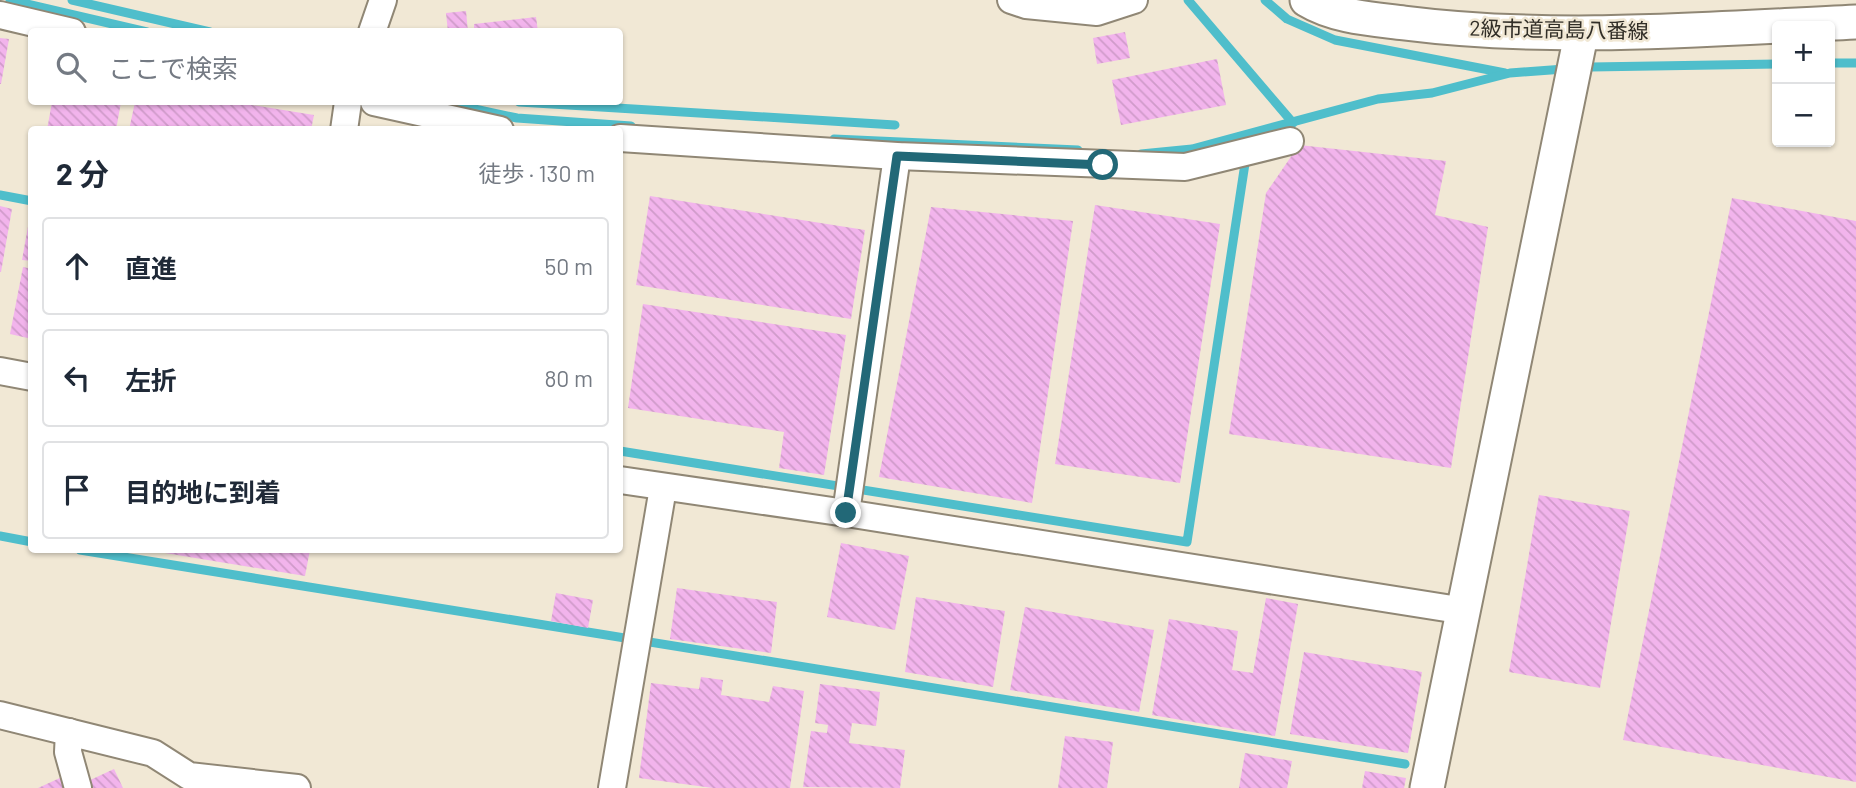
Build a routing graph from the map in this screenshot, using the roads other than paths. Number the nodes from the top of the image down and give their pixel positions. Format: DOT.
graph roads {
  1 [pos="383,0"];
  2 [pos="1011,0"];
  3 [pos="1134,0"];
  4 [pos="1307,0"];
  5 [pos="0,15"];
  6 [pos="1856,22"];
  7 [pos="55,28"];
  8 [pos="373,28"];
  9 [pos="1581,34"];
  10 [pos="348,105"];
  11 [pos="388,105"];
  12 [pos="345,126"];
  13 [pos="482,126"];
  14 [pos="623,138"];
  15 [pos="1290,141"];
  16 [pos="897,156"];
  17 [pos="0,371"];
  18 [pos="28,376"];
  19 [pos="623,481"];
  20 [pos="663,488"];
  21 [pos="846,513"];
  22 [pos="1465,611"];
  23 [pos="0,715"];
  24 [pos="69,732"];
  25 [pos="78,788"];
  26 [pos="297,788"];
  27 [pos="612,788"];
  28 [pos="1427,788"];
  1 -- 8 [label="street"];
  2 -- 3 [label="street"];
  4 -- 9 [label="street, 2級市道高島八番線"];
  5 -- 7 [label="street"];
  6 -- 9 [label="street, 2級市道高島八番線"];
  9 -- 22 [label="street"];
  10 -- 12 [label="street"];
  11 -- 13 [label="street"];
  14 -- 16 [label="street"];
  15 -- 16 [label="street"];
  16 -- 21 [label="street"];
  17 -- 18 [label="street"];
  19 -- 20 [label="street"];
  20 -- 21 [label="street"];
  20 -- 27 [label="street"];
  21 -- 22 [label="street"];
  22 -- 28 [label="street"];
  23 -- 24 [label="street"];
  24 -- 25 [label="street"];
  24 -- 26 [label="street"];
}
